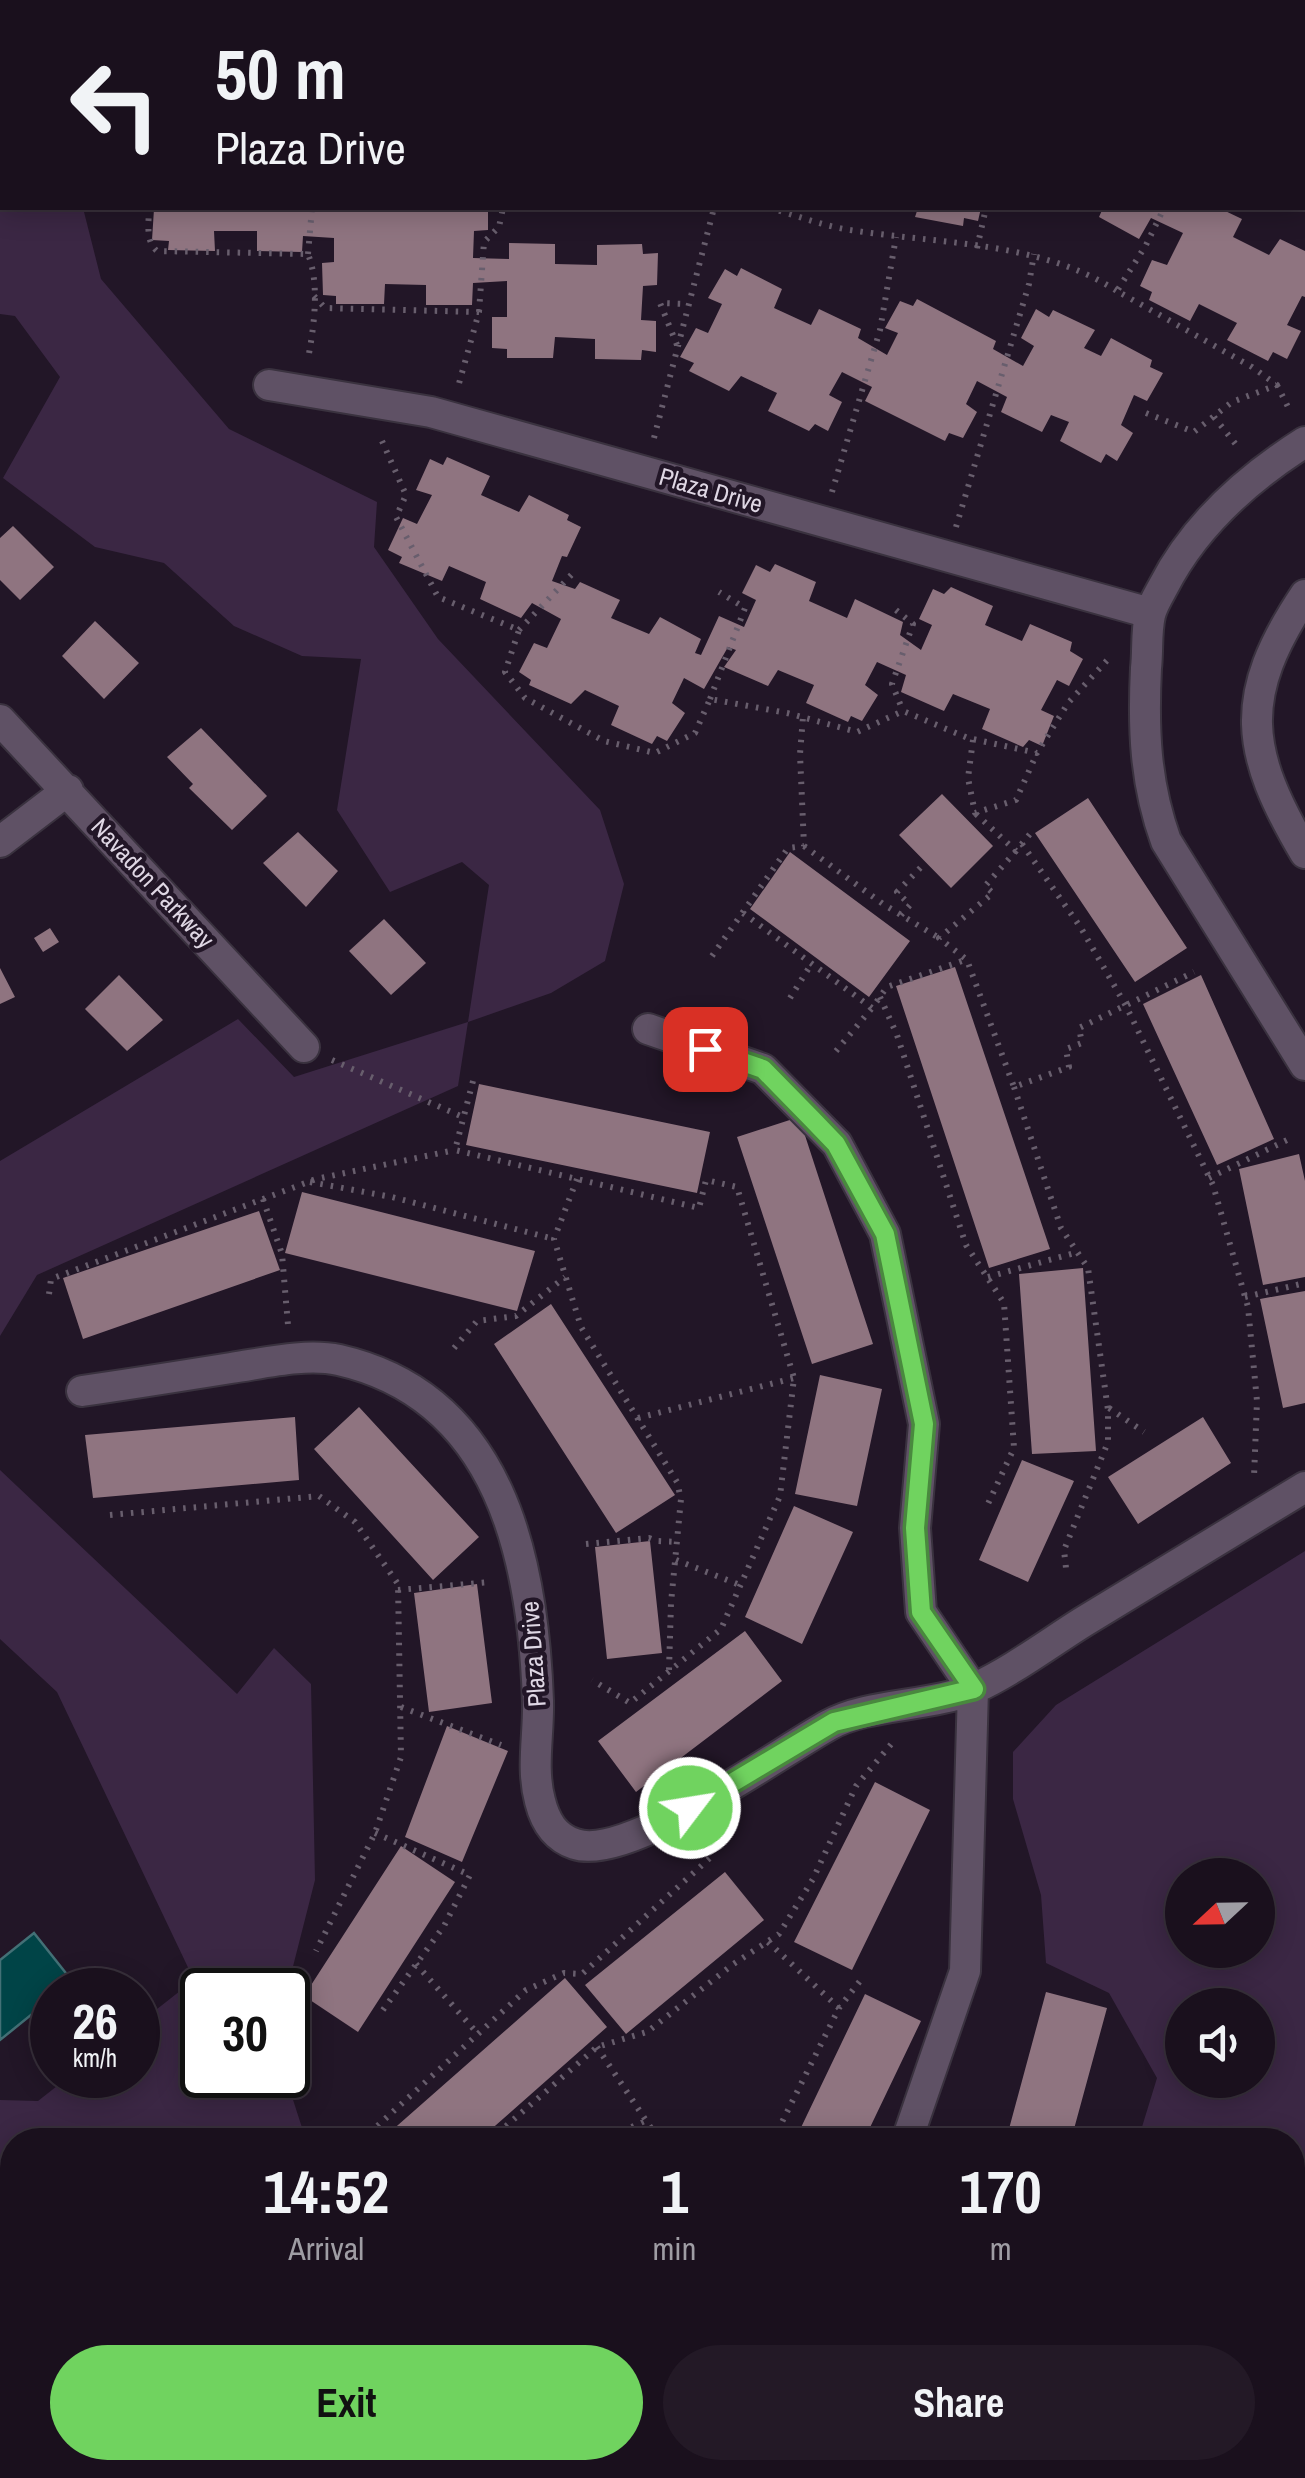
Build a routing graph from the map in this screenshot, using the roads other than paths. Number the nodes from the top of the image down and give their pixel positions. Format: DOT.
graph roads {
  1 [pos="269,384"];
  2 [pos="1305,442"];
  3 [pos="1305,596"];
  4 [pos="1150,613"];
  5 [pos="0,720"];
  6 [pos="68,790"];
  7 [pos="0,842"];
  8 [pos="1305,853"];
  9 [pos="648,1029"];
  10 [pos="304,1048"];
  11 [pos="1305,1065"];
  12 [pos="82,1392"];
  13 [pos="1305,1487"];
  14 [pos="974,1689"];
  15 [pos="911,2128"];
  1 -- 4 [label="street, Plaza Drive"];
  2 -- 4 [label="street"];
  3 -- 8 [label="street"];
  4 -- 11 [label="street"];
  5 -- 6 [label="street, Navadon Parkway"];
  6 -- 7 [label="street"];
  6 -- 10 [label="street, Navadon Parkway"];
  9 -- 14 [label="street"];
  12 -- 14 [label="street, Plaza Drive"];
  13 -- 14 [label="street, Plaza Drive"];
  14 -- 15 [label="street"];
}
